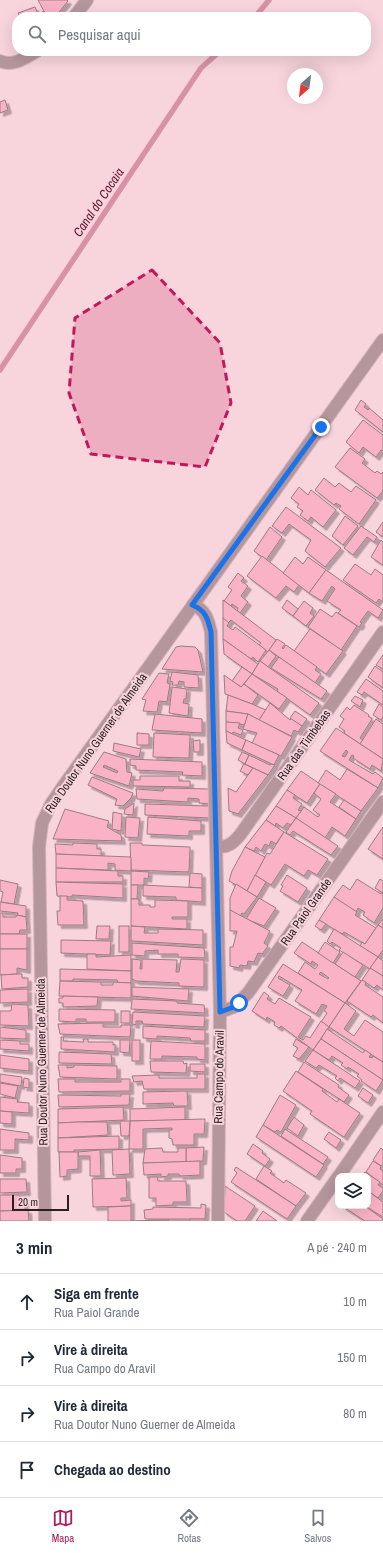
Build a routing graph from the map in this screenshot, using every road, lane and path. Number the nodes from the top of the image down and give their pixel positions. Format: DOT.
graph roads {
  1 [pos="87,0"];
  2 [pos="78,12"];
  3 [pos="28,56"];
  4 [pos="0,61"];
  5 [pos="383,340"];
  6 [pos="379,355"];
  7 [pos="192,605"];
  8 [pos="383,632"];
  9 [pos="383,802"];
  10 [pos="217,846"];
  11 [pos="220,1012"];
  12 [pos="383,1112"];
  13 [pos="340,1173"];
  14 [pos="335,1180"];
  15 [pos="45,1221"];
  16 [pos="218,1221"];
  17 [pos="307,1221"];
  1 -- 2 [label="street"];
  3 -- 4 [label="street"];
  5 -- 6 [label="street, Rua Doutor Nuno Guerner de Almeida"];
  6 -- 7 [label="street, Rua Doutor Nuno Guerner de Almeida"];
  7 -- 10 [label="street, Rua Campo do Aravil"];
  7 -- 15 [label="street, Rua Doutor Nuno Guerner de Almeida"];
  8 -- 10 [label="street, Rua das Timbebas"];
  9 -- 11 [label="street, Rua Paiol Grande"];
  10 -- 11 [label="street, Rua Campo do Aravil"];
  11 -- 16 [label="street, Rua Campo do Aravil"];
  12 -- 13 [label="street"];
  14 -- 17 [label="street"];
}
